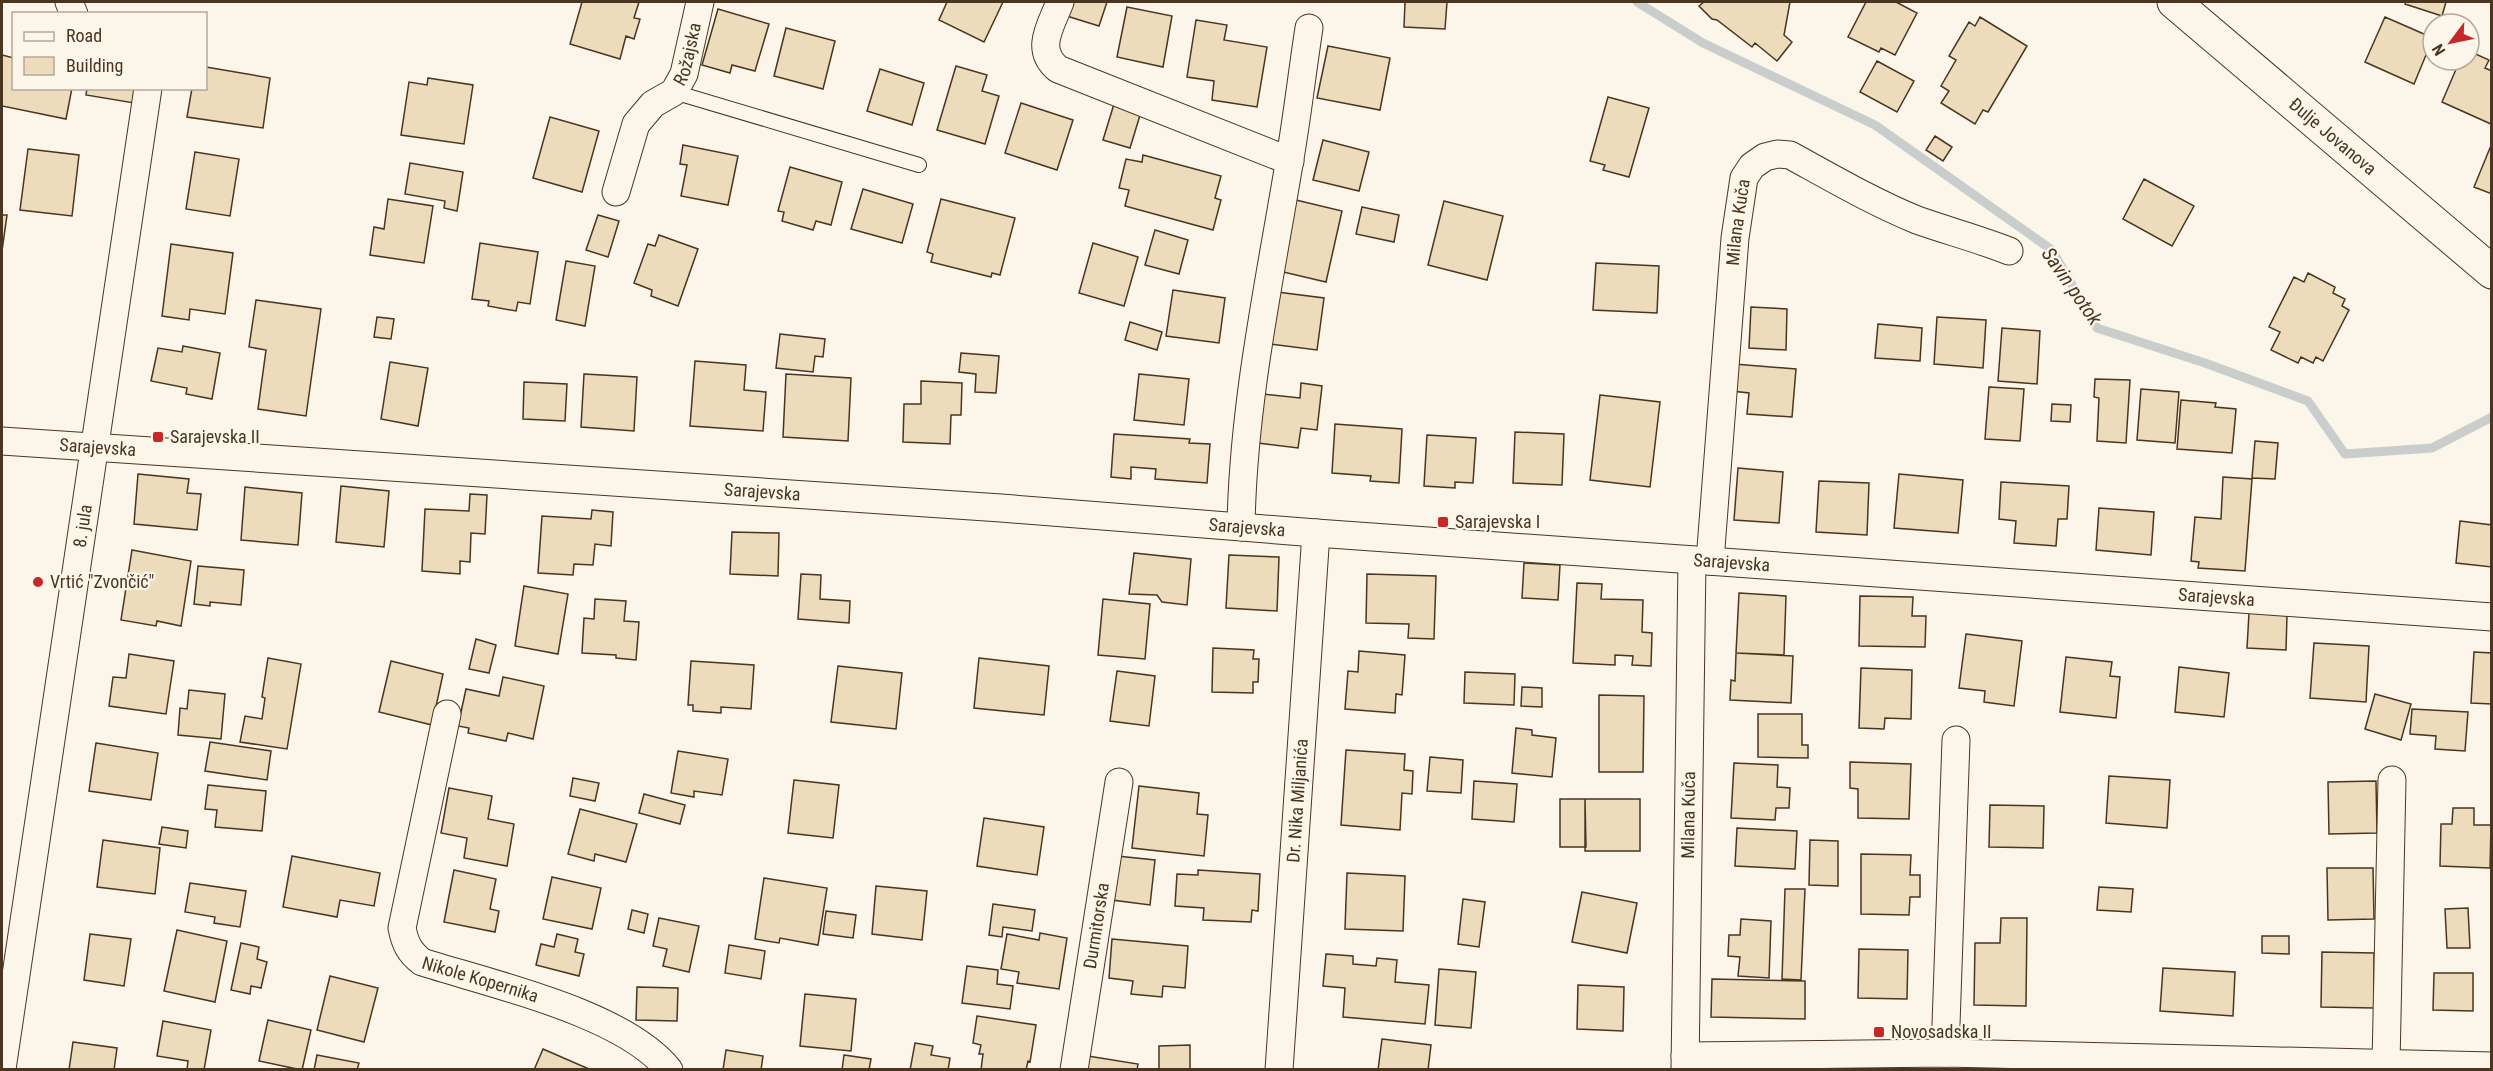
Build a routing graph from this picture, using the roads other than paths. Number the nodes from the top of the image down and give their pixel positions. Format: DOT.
graph roads {
  1 [pos="700,2"];
  2 [pos="1060,2"];
  3 [pos="2176,2"];
  4 [pos="1309,28"];
  5 [pos="148,90"];
  6 [pos="674,92"];
  7 [pos="1290,161"];
  8 [pos="919,165"];
  9 [pos="616,192"];
  10 [pos="2009,251"];
  11 [pos="2492,272"];
  12 [pos="2,441"];
  13 [pos="94,446"];
  14 [pos="1241,527"];
  15 [pos="1316,533"];
  16 [pos="1701,560"];
  17 [pos="2492,617"];
  18 [pos="447,714"];
  19 [pos="1956,740"];
  20 [pos="2392,780"];
  21 [pos="1119,782"];
  22 [pos="1945,1053"];
  23 [pos="1685,1063"];
  24 [pos="2386,1064"];
  25 [pos="2492,1066"];
  26 [pos="2,1069"];
  27 [pos="669,1070"];
  28 [pos="1074,1070"];
  29 [pos="1279,1070"];
  1 -- 6 [label="street, Rožajska"];
  2 -- 7 [label="street"];
  3 -- 11 [label="street, Đulje Jovanova"];
  4 -- 7 [label="street"];
  5 -- 13 [label="street, 8. jula"];
  6 -- 8 [label="lane"];
  6 -- 9 [label="street, Rožajska"];
  7 -- 14 [label="street"];
  10 -- 16 [label="street, Milana Kuča"];
  12 -- 13 [label="street, Sarajevska"];
  13 -- 14 [label="street, Sarajevska"];
  13 -- 26 [label="street, 8. jula"];
  14 -- 15 [label="street, Sarajevska"];
  15 -- 16 [label="street, Sarajevska"];
  15 -- 29 [label="street, Dr. Nika Miljanića"];
  16 -- 17 [label="street, Sarajevska"];
  16 -- 23 [label="street, Milana Kuča"];
  18 -- 27 [label="street, Nikole Kopernika"];
  19 -- 22 [label="street"];
  20 -- 24 [label="street"];
  21 -- 28 [label="street, Durmitorska"];
  22 -- 23 [label="street"];
  22 -- 24 [label="street"];
  24 -- 25 [label="street"];
}
